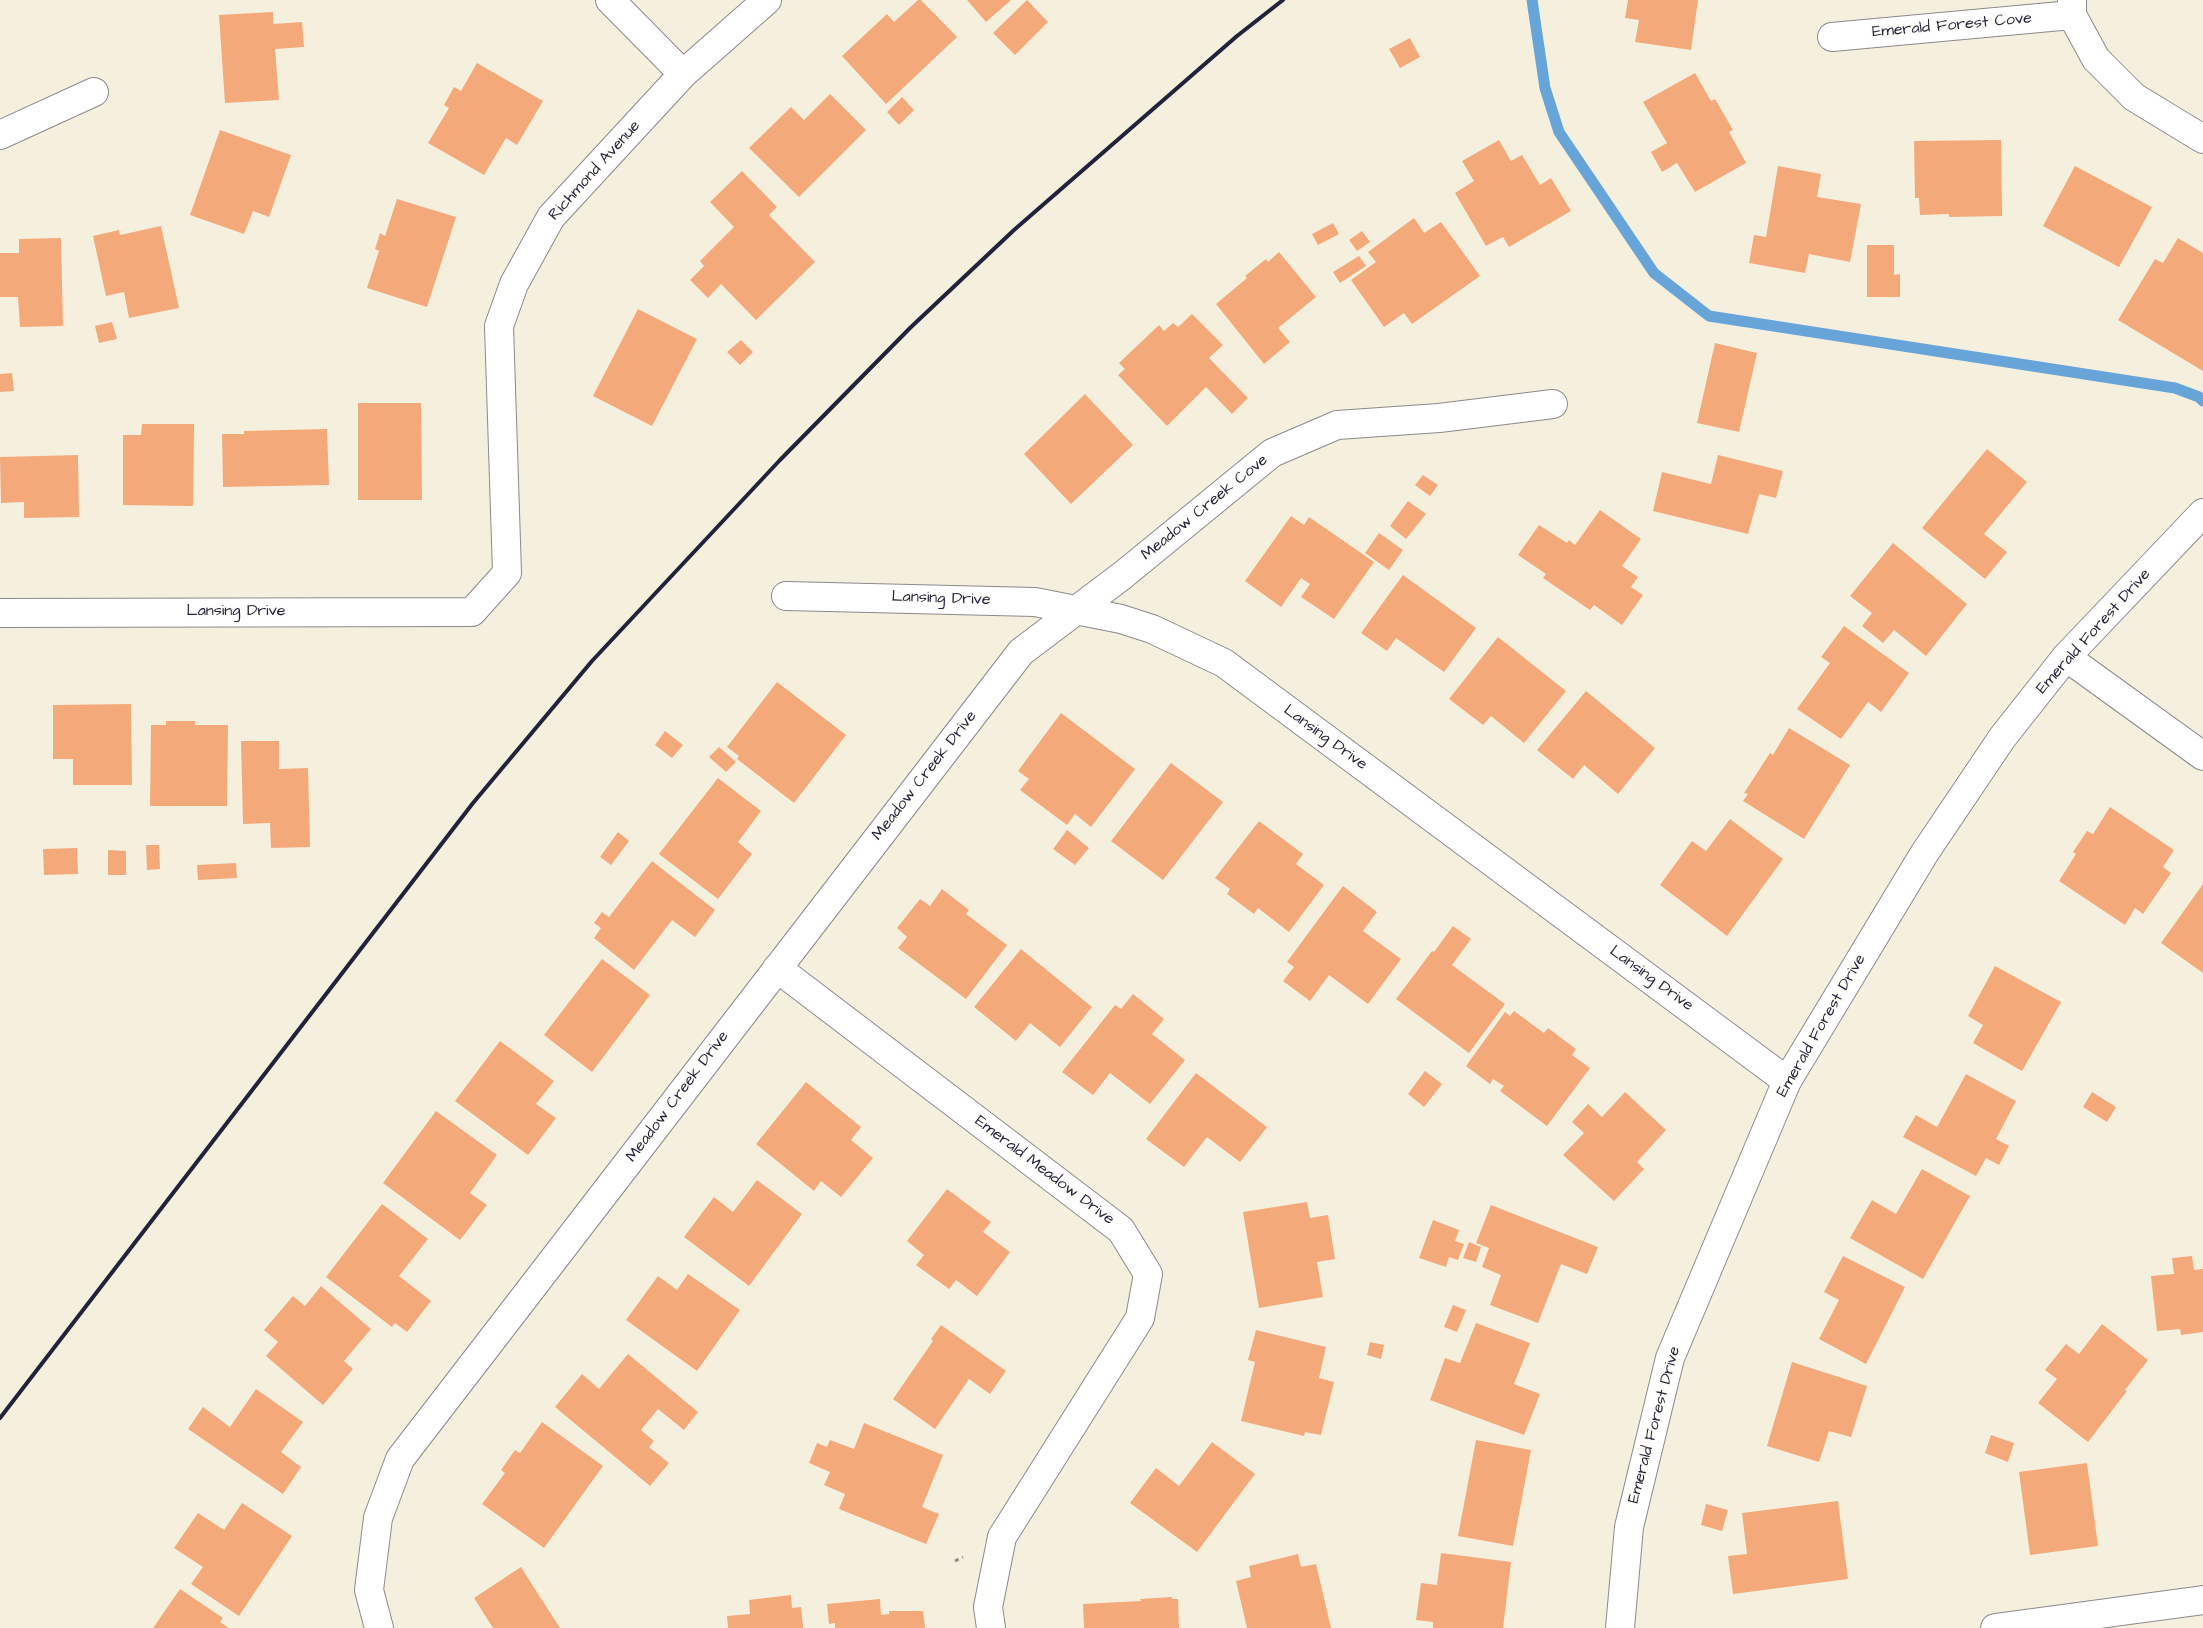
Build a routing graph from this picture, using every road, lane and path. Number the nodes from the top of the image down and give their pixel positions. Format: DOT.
graph roads {
  1 [pos="610,0"];
  2 [pos="767,0"];
  3 [pos="2072,7"];
  4 [pos="1832,37"];
  5 [pos="683,74"];
  6 [pos="94,92"];
  7 [pos="0,135"];
  8 [pos="2203,139"];
  9 [pos="1553,404"];
  10 [pos="2203,513"];
  11 [pos="786,596"];
  12 [pos="1076,610"];
  13 [pos="472,612"];
  14 [pos="0,613"];
  15 [pos="2066,657"];
  16 [pos="2203,756"];
  17 [pos="776,968"];
  18 [pos="1788,1081"];
  19 [pos="2203,1600"];
  20 [pos="379,1628"];
  21 [pos="991,1628"];
  22 [pos="1620,1628"];
  23 [pos="1995,1628"];
  1 -- 5 [label="street"];
  2 -- 5 [label="street, Richmond Avenue"];
  3 -- 4 [label="street, Emerald Forest Cove"];
  3 -- 8 [label="street"];
  5 -- 13 [label="street, Richmond Avenue"];
  6 -- 7 [label="street"];
  9 -- 12 [label="street, Meadow Creek Cove"];
  10 -- 15 [label="street, Emerald Forest Drive"];
  11 -- 12 [label="street, Lansing Drive"];
  12 -- 17 [label="street, Meadow Creek Drive"];
  12 -- 18 [label="street, Lansing Drive"];
  13 -- 14 [label="street, Lansing Drive"];
  15 -- 16 [label="street"];
  15 -- 18 [label="street, Emerald Forest Drive"];
  17 -- 20 [label="street, Meadow Creek Drive"];
  17 -- 21 [label="street, Emerald Meadow Drive"];
  18 -- 22 [label="street, Emerald Forest Drive"];
  19 -- 23 [label="street"];
}
